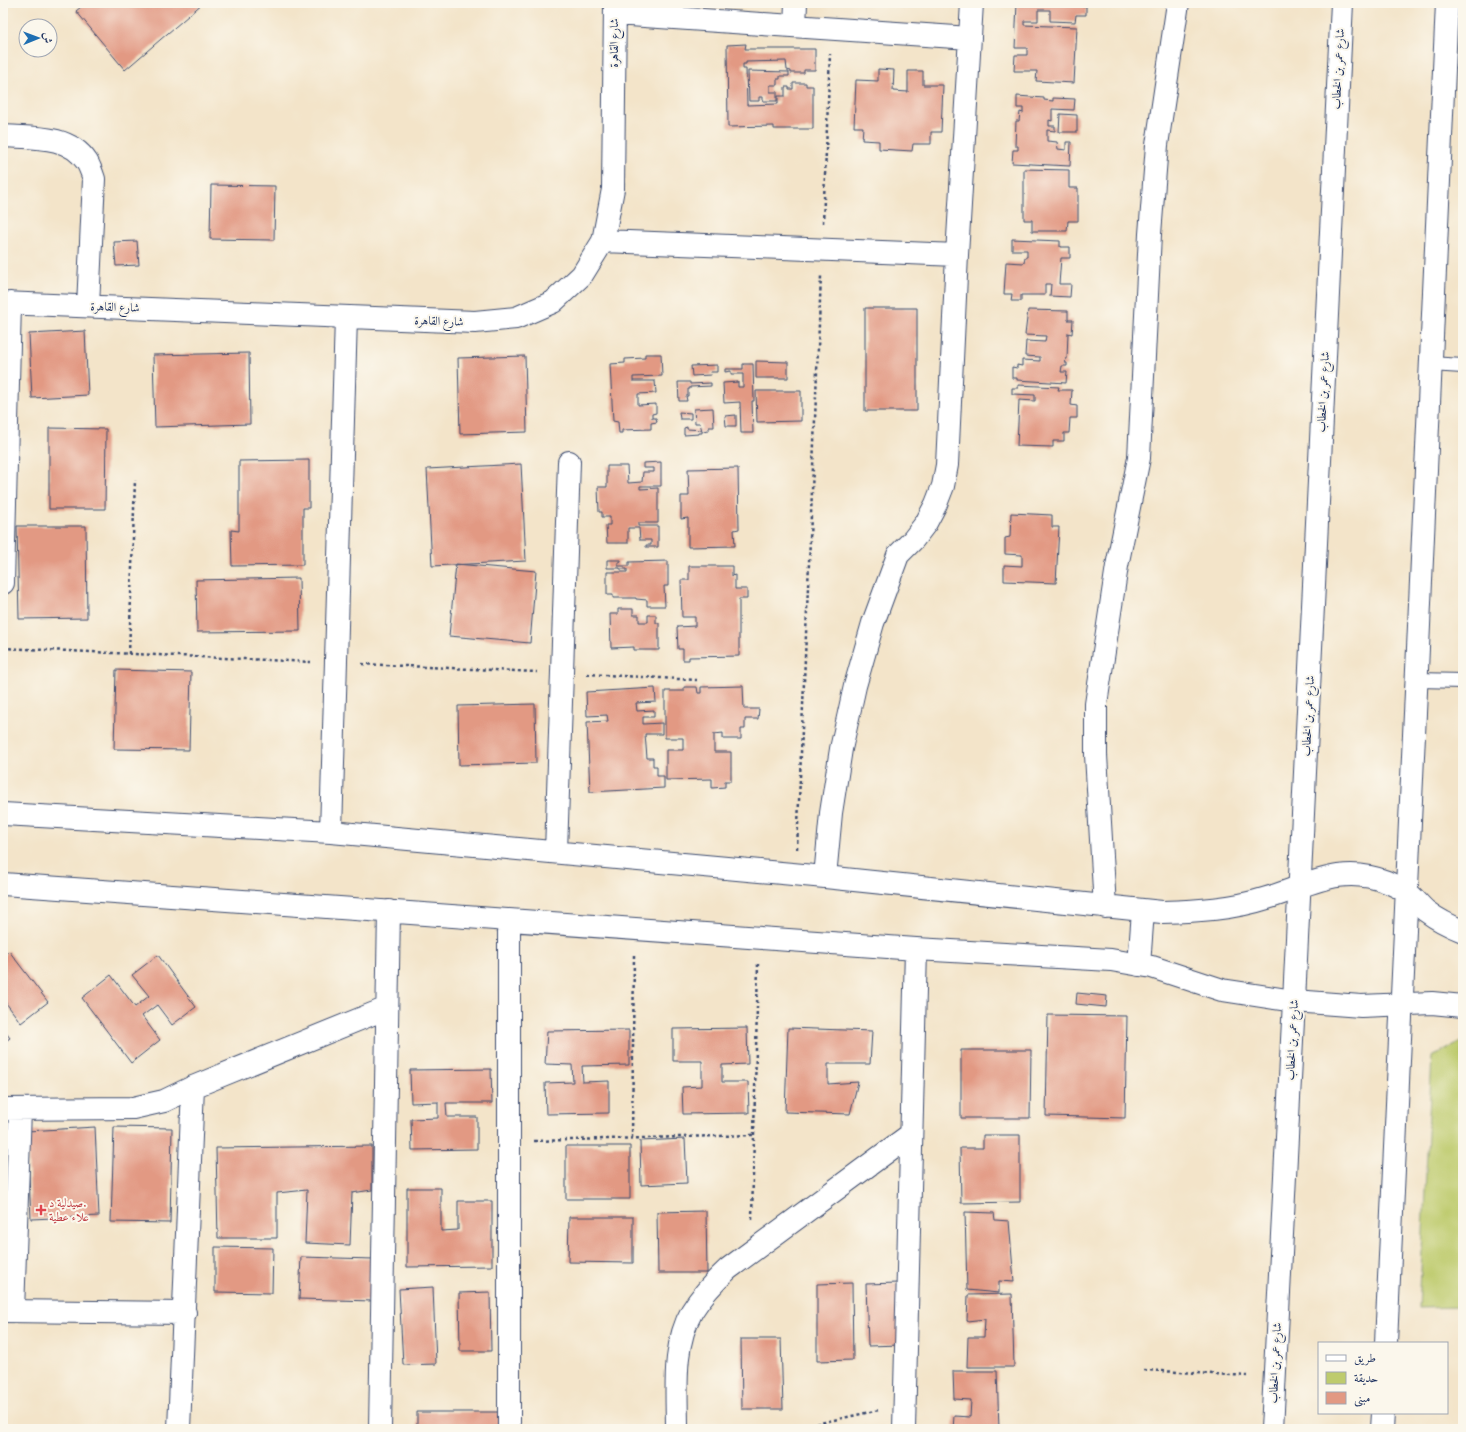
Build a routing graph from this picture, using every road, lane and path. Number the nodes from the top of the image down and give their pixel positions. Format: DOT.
graph roads {
  1 [pos="796,3"];
  2 [pos="972,3"];
  3 [pos="1178,3"];
  4 [pos="1342,3"];
  5 [pos="1447,3"];
  6 [pos="615,8"];
  7 [pos="795,26"];
  8 [pos="832,29"];
  9 [pos="970,38"];
  10 [pos="3,136"];
  11 [pos="603,241"];
  12 [pos="822,250"];
  13 [pos="957,255"];
  14 [pos="6,303"];
  15 [pos="88,306"];
  16 [pos="346,317"];
  17 [pos="1430,364"];
  18 [pos="1463,366"];
  19 [pos="569,462"];
  20 [pos="135,480"];
  21 [pos="3,583"];
  22 [pos="129,654"];
  23 [pos="1417,680"];
  24 [pos="1463,681"];
  25 [pos="3,814"];
  26 [pos="332,832"];
  27 [pos="556,852"];
  28 [pos="796,875"];
  29 [pos="825,877"];
  30 [pos="3,884"];
  31 [pos="1300,886"];
  32 [pos="1407,892"];
  33 [pos="1104,907"];
  34 [pos="389,911"];
  35 [pos="1143,911"];
  36 [pos="509,920"];
  37 [pos="634,929"];
  38 [pos="1463,932"];
  39 [pos="759,938"];
  40 [pos="916,949"];
  41 [pos="1139,965"];
  42 [pos="1294,1001"];
  43 [pos="1403,1004"];
  44 [pos="1463,1006"];
  45 [pos="388,1008"];
  46 [pos="193,1087"];
  47 [pos="12,1109"];
  48 [pos="911,1134"];
  49 [pos="754,1135"];
  50 [pos="632,1138"];
  51 [pos="509,1142"];
  52 [pos="751,1252"];
  53 [pos="8,1311"];
  54 [pos="185,1313"];
  55 [pos="1386,1342"];
  56 [pos="1144,1370"];
  57 [pos="1274,1378"];
  58 [pos="905,1404"];
  59 [pos="1383,1414"];
  60 [pos="179,1429"];
  61 [pos="380,1429"];
  62 [pos="508,1429"];
  63 [pos="677,1429"];
  64 [pos="793,1429"];
  65 [pos="904,1429"];
  66 [pos="1272,1429"];
  67 [pos="1382,1429"];
  1 -- 7 [label="street"];
  2 -- 9 [label="street"];
  3 -- 33 [label="street"];
  4 -- 31 [label="street, شارع عمر بن الخطاب"];
  5 -- 17 [label="street"];
  6 -- 7 [label="street"];
  6 -- 11 [label="street, شارع القاهرة"];
  7 -- 8 [label="street"];
  8 -- 9 [label="street"];
  8 -- 12 [label="path"];
  9 -- 13 [label="street"];
  10 -- 15 [label="street"];
  11 -- 12 [label="street"];
  11 -- 16 [label="street, شارع القاهرة"];
  12 -- 13 [label="street"];
  12 -- 28 [label="path"];
  13 -- 29 [label="street"];
  14 -- 15 [label="street, شارع القاهرة"];
  14 -- 21 [label="street"];
  15 -- 16 [label="street, شارع القاهرة"];
  16 -- 26 [label="street"];
  17 -- 18 [label="lane"];
  17 -- 23 [label="street"];
  19 -- 27 [label="street"];
  20 -- 22 [label="path"];
  23 -- 24 [label="lane"];
  23 -- 32 [label="street"];
  25 -- 26 [label="street"];
  26 -- 27 [label="street"];
  27 -- 28 [label="street"];
  28 -- 29 [label="street"];
  29 -- 33 [label="street"];
  30 -- 34 [label="street"];
  31 -- 32 [label="street"];
  31 -- 35 [label="street"];
  31 -- 42 [label="street, شارع عمر بن الخطاب"];
  32 -- 38 [label="street"];
  32 -- 43 [label="street"];
  33 -- 35 [label="street"];
  34 -- 36 [label="street"];
  34 -- 45 [label="street"];
  35 -- 41 [label="street"];
  36 -- 37 [label="street"];
  36 -- 51 [label="street"];
  37 -- 39 [label="street"];
  37 -- 50 [label="path"];
  39 -- 40 [label="street"];
  39 -- 49 [label="path"];
  40 -- 41 [label="street"];
  40 -- 48 [label="street"];
  41 -- 42 [label="street"];
  42 -- 43 [label="street"];
  42 -- 57 [label="street, شارع عمر بن الخطاب"];
  43 -- 44 [label="street"];
  43 -- 55 [label="street"];
  45 -- 46 [label="street"];
  45 -- 61 [label="street"];
  46 -- 47 [label="street"];
  46 -- 54 [label="street"];
  47 -- 53 [label="street"];
  48 -- 52 [label="street"];
  48 -- 58 [label="street"];
  49 -- 50 [label="path"];
  49 -- 52 [label="path"];
  50 -- 51 [label="path"];
  51 -- 62 [label="street"];
  52 -- 63 [label="street"];
  53 -- 54 [label="street"];
  54 -- 60 [label="street"];
  56 -- 57 [label="path"];
  57 -- 66 [label="street, شارع عمر بن الخطاب"];
  58 -- 64 [label="path"];
  58 -- 65 [label="street"];
  59 -- 67 [label="street"];
}
